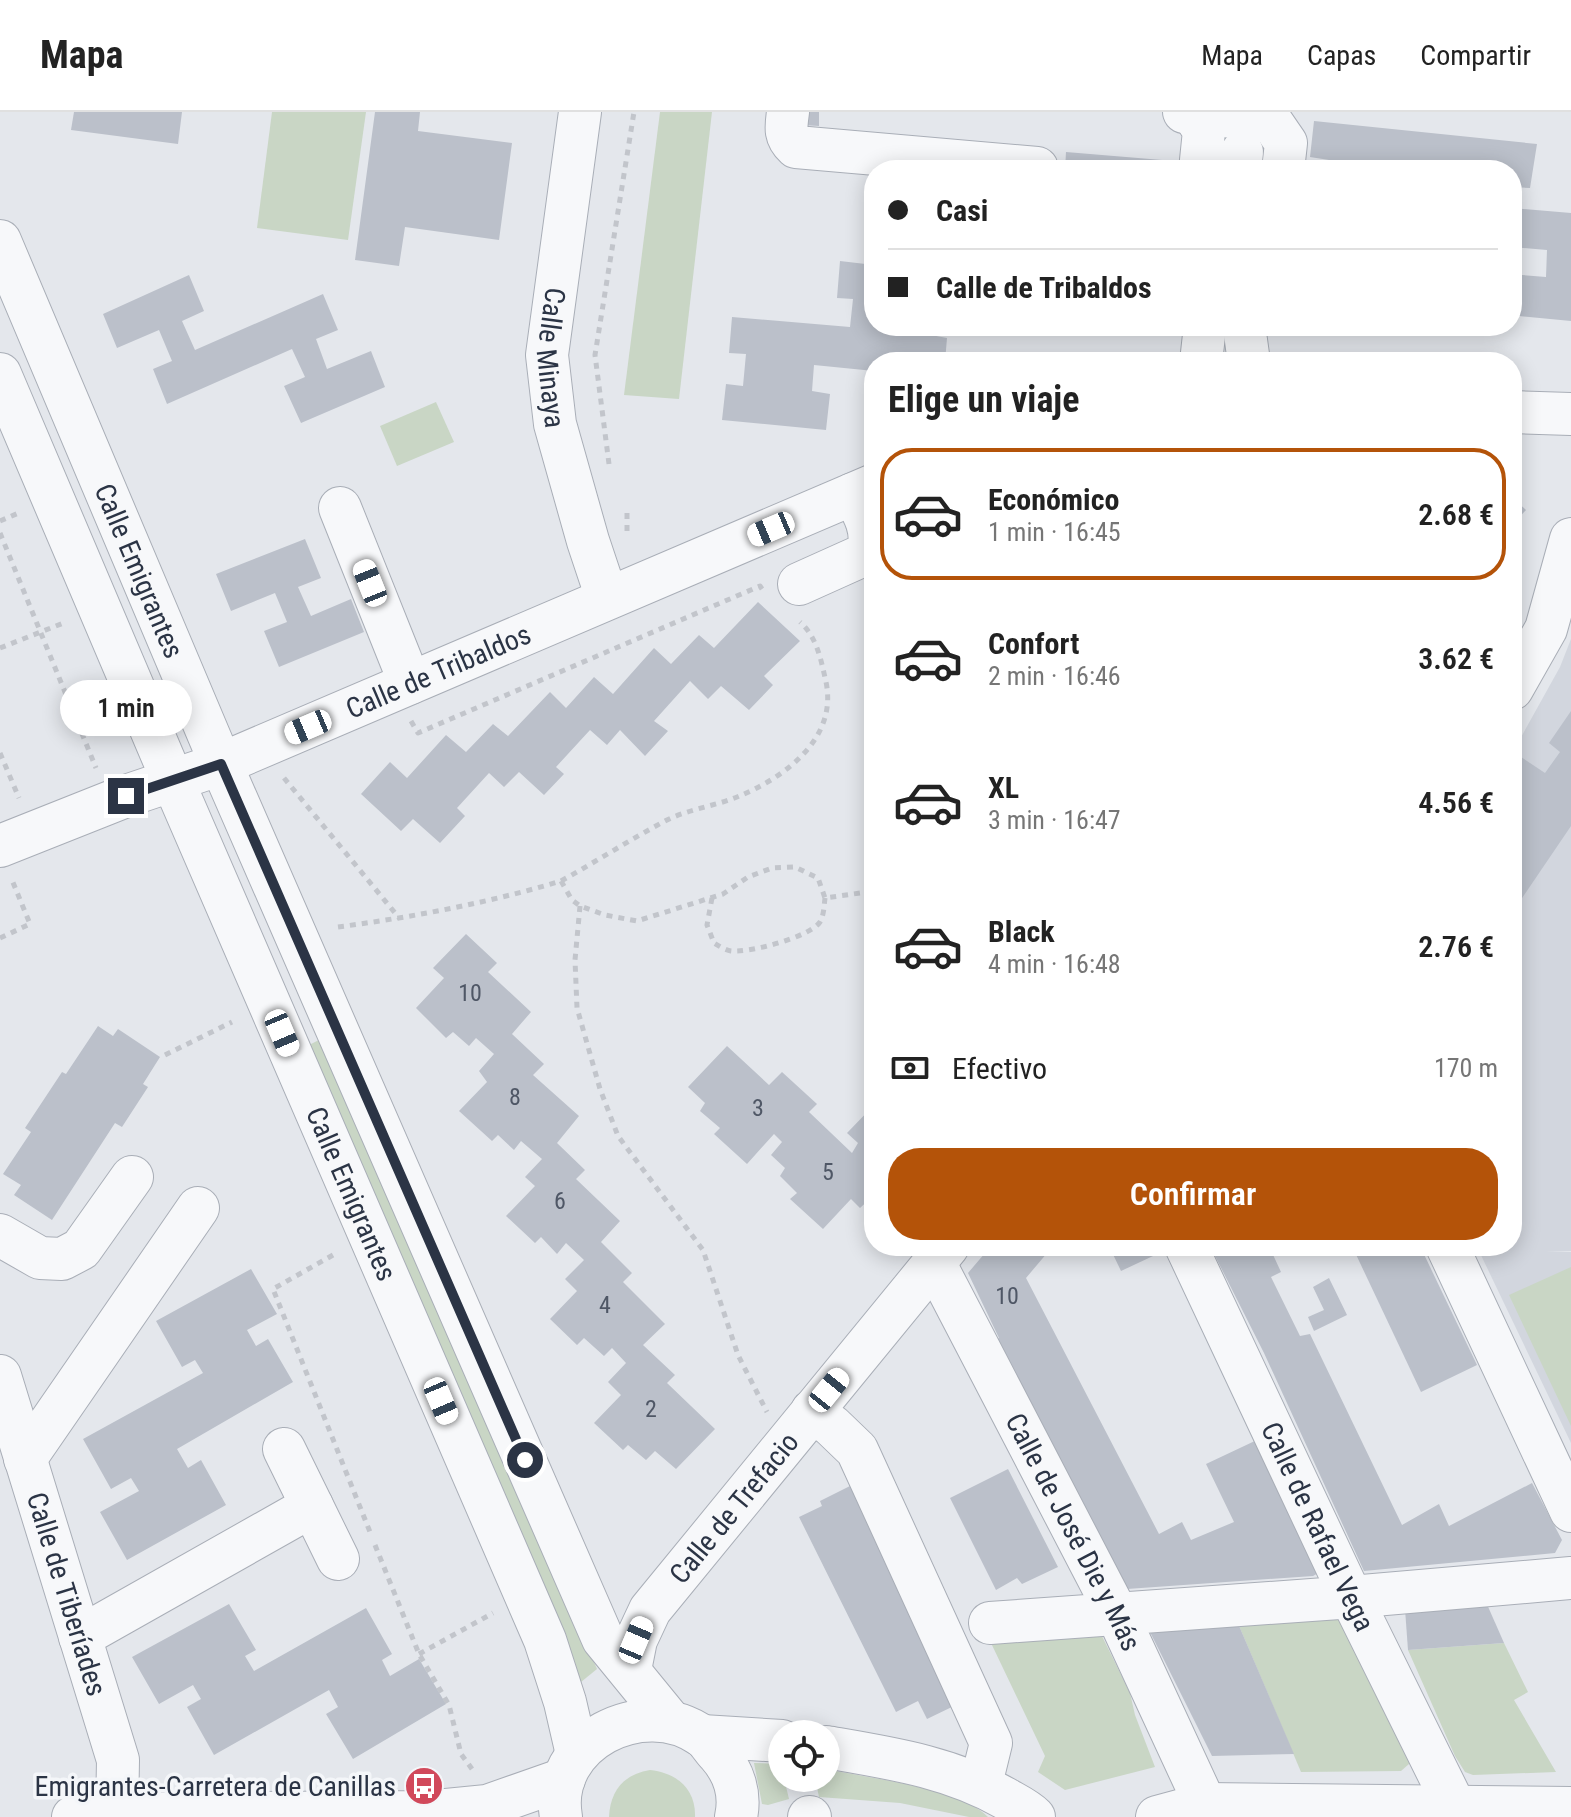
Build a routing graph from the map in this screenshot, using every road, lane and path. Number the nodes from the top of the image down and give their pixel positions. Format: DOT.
graph roads {
  1 [pos="580,112"];
  2 [pos="634,112"];
  3 [pos="788,112"];
  4 [pos="1184,112"];
  5 [pos="1193,113"];
  6 [pos="945,160"];
  7 [pos="1201,160"];
  8 [pos="1284,160"];
  9 [pos="0,241"];
  10 [pos="0,374"];
  11 [pos="1522,412"];
  12 [pos="1571,414"];
  13 [pos="610,477"];
  14 [pos="864,490"];
  15 [pos="340,508"];
  16 [pos="27,510"];
  17 [pos="0,521"];
  18 [pos="0,533"];
  19 [pos="1571,539"];
  20 [pos="864,555"];
  21 [pos="607,598"];
  22 [pos="787,598"];
  23 [pos="73,620"];
  24 [pos="40,632"];
  25 [pos="0,648"];
  26 [pos="1522,671"];
  27 [pos="408,697"];
  28 [pos="0,753"];
  29 [pos="221,764"];
  30 [pos="281,774"];
  31 [pos="99,776"];
  32 [pos="173,781"];
  33 [pos="15,851"];
  34 [pos="561,881"];
  35 [pos="864,892"];
  36 [pos="712,898"];
  37 [pos="825,898"];
  38 [pos="580,906"];
  39 [pos="400,919"];
  40 [pos="338,927"];
  41 [pos="0,938"];
  42 [pos="232,1022"];
  43 [pos="165,1055"];
  44 [pos="132,1177"];
  45 [pos="198,1208"];
  46 [pos="0,1235"];
  47 [pos="333,1255"];
  48 [pos="939,1256"];
  49 [pos="942,1256"];
  50 [pos="1191,1256"];
  51 [pos="1452,1256"];
  52 [pos="0,1376"];
  53 [pos="793,1417"];
  54 [pos="284,1449"];
  55 [pos="25,1459"];
  56 [pos="1569,1499"];
  57 [pos="312,1506"];
  58 [pos="338,1559"];
  59 [pos="1571,1578"];
  60 [pos="1351,1597"];
  61 [pos="493,1613"];
  62 [pos="1117,1614"];
  63 [pos="990,1623"];
  64 [pos="80,1637"];
  65 [pos="419,1654"];
  66 [pos="630,1670"];
  67 [pos="686,1729"];
  68 [pos="768,1739"];
  69 [pos="840,1749"];
  70 [pos="461,1754"];
  71 [pos="567,1783"];
  72 [pos="981,1784"];
  73 [pos="1205,1804"];
  74 [pos="1454,1805"];
  75 [pos="1571,1808"];
  76 [pos="117,1815"];
  77 [pos="73,1817"];
  78 [pos="736,1817"];
  79 [pos="1034,1817"];
  80 [pos="1157,1817"];
  1 -- 21 [label="street, Calle Minaya"];
  2 -- 13 [label="path"];
  3 -- 6 [label="street"];
  4 -- 5 [label="street"];
  5 -- 7 [label="street"];
  5 -- 8 [label="street"];
  9 -- 29 [label="street, Calle Emigrantes"];
  10 -- 32 [label="street, Calle Emigrantes"];
  11 -- 12 [label="street"];
  14 -- 21 [label="street, Calle de Tribaldos"];
  15 -- 27 [label="street"];
  16 -- 17 [label="path"];
  18 -- 24 [label="path"];
  19 -- 26 [label="street"];
  20 -- 22 [label="street"];
  21 -- 27 [label="street, Calle de Tribaldos"];
  22 -- 27 [label="path"];
  22 -- 34 [label="path"];
  23 -- 24 [label="path"];
  24 -- 25 [label="path"];
  24 -- 31 [label="path"];
  27 -- 29 [label="street, Calle de Tribaldos"];
  28 -- 33 [label="path"];
  29 -- 32 [label="street, Calle de Tribaldos"];
  29 -- 66 [label="street, Calle Emigrantes"];
  30 -- 39 [label="path"];
  32 -- 33 [label="street, Calle de Tribaldos"];
  32 -- 71 [label="street, Calle Emigrantes"];
  33 -- 41 [label="path"];
  34 -- 38 [label="path"];
  34 -- 39 [label="path"];
  35 -- 37 [label="path"];
  36 -- 37 [label="path"];
  36 -- 37 [label="path"];
  36 -- 38 [label="path"];
  38 -- 53 [label="path"];
  39 -- 40 [label="path"];
  42 -- 43 [label="path"];
  44 -- 46 [label="street"];
  45 -- 55 [label="street"];
  47 -- 65 [label="path"];
  48 -- 53 [label="street, Calle de Trefacio"];
  49 -- 62 [label="street, Calle de José Die y Más"];
  50 -- 60 [label="street, Calle de Rafael Vega"];
  51 -- 56 [label="street"];
  52 -- 55 [label="street, Calle de Tiberíades"];
  53 -- 66 [label="street, Calle de Trefacio"];
  53 -- 72 [label="street"];
  54 -- 57 [label="street"];
  55 -- 64 [label="street, Calle de Tiberíades"];
  57 -- 58 [label="street"];
  57 -- 64 [label="street"];
  59 -- 60 [label="street"];
  60 -- 62 [label="street"];
  60 -- 74 [label="street, Calle de Rafael Vega"];
  61 -- 65 [label="path"];
  62 -- 63 [label="street"];
  62 -- 73 [label="street, Calle de José Die y Más"];
  64 -- 76 [label="street, Calle de Tiberíades"];
  65 -- 70 [label="path"];
  66 -- 67 [label="street, Calle Emigrantes"];
  67 -- 68 [label="street"];
  67 -- 71 [label="street"];
  67 -- 78 [label="street, Calle Emigrantes"];
  69 -- 72 [label="street"];
  71 -- 76 [label="street"];
  72 -- 79 [label="street"];
  73 -- 74 [label="street"];
  73 -- 80 [label="street"];
  74 -- 75 [label="street"];
  76 -- 77 [label="street"];
}
